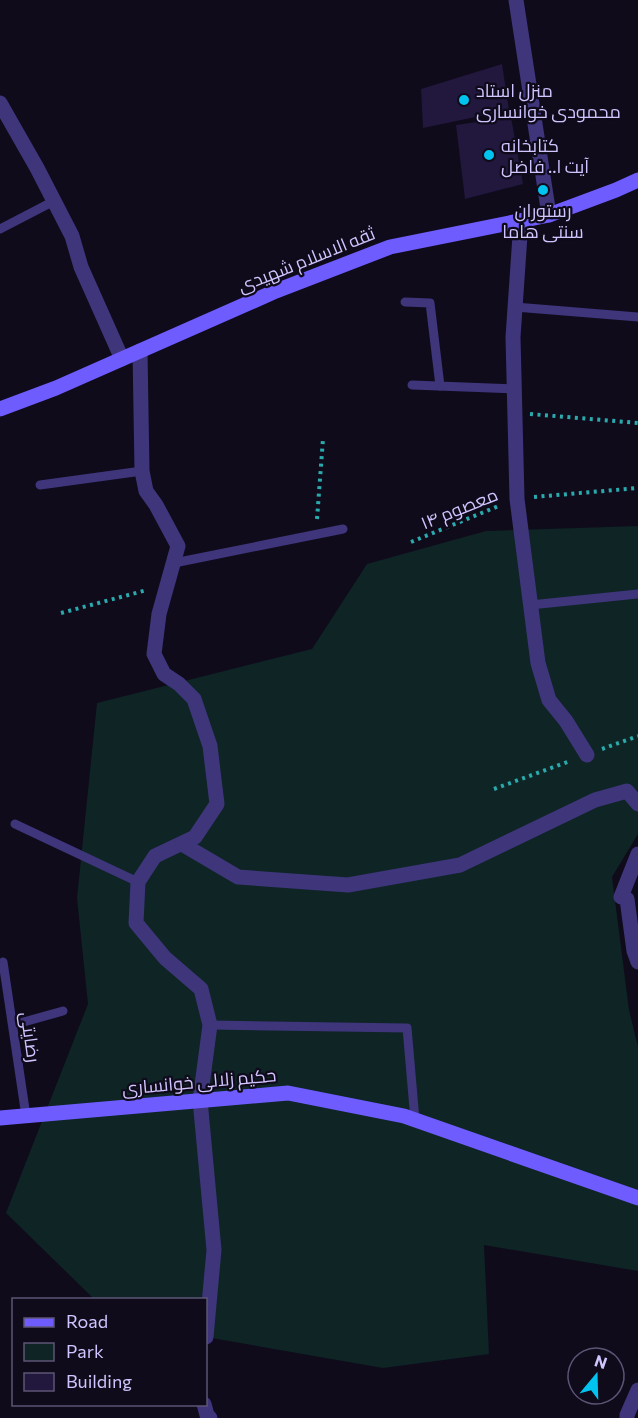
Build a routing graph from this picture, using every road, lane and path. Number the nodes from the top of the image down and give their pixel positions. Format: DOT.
graph roads {
  1 [pos="516,0"];
  2 [pos="0,103"];
  3 [pos="4,120"];
  4 [pos="638,180"];
  5 [pos="54,201"];
  6 [pos="549,215"];
  7 [pos="521,221"];
  8 [pos="0,229"];
  9 [pos="405,302"];
  10 [pos="515,307"];
  11 [pos="638,316"];
  12 [pos="140,351"];
  13 [pos="122,359"];
  14 [pos="412,385"];
  15 [pos="440,386"];
  16 [pos="514,388"];
  17 [pos="0,409"];
  18 [pos="515,412"];
  19 [pos="638,423"];
  20 [pos="323,439"];
  21 [pos="142,471"];
  22 [pos="40,485"];
  23 [pos="638,488"];
  24 [pos="517,499"];
  25 [pos="343,529"];
  26 [pos="315,535"];
  27 [pos="411,542"];
  28 [pos="174,563"];
  29 [pos="168,585"];
  30 [pos="638,594"];
  31 [pos="530,605"];
  32 [pos="61,613"];
  33 [pos="638,736"];
  34 [pos="587,755"];
  35 [pos="494,789"];
  36 [pos="638,804"];
  37 [pos="15,824"];
  38 [pos="182,844"];
  39 [pos="638,854"];
  40 [pos="138,882"];
  41 [pos="3,962"];
  42 [pos="638,962"];
  43 [pos="63,1011"];
  44 [pos="210,1024"];
  45 [pos="13,1025"];
  46 [pos="200,1100"];
  47 [pos="26,1116"];
  48 [pos="0,1118"];
  49 [pos="415,1120"];
  50 [pos="638,1198"];
  51 [pos="207,1326"];
  52 [pos="638,1390"];
  53 [pos="627,1418"];
  1 -- 6 [label="street"];
  2 -- 3 [label="street"];
  3 -- 5 [label="street"];
  4 -- 6 [label="main road, ثقه الاسلام شهیدی"];
  5 -- 8 [label="lane"];
  5 -- 13 [label="street"];
  6 -- 7 [label="main road, ثقه الاسلام شهیدی"];
  7 -- 10 [label="street"];
  7 -- 12 [label="main road, ثقه الاسلام شهیدی"];
  9 -- 15 [label="lane"];
  10 -- 11 [label="lane"];
  10 -- 16 [label="street"];
  12 -- 13 [label="main road, ثقه الاسلام شهیدی"];
  12 -- 21 [label="street"];
  13 -- 17 [label="main road, ثقه الاسلام شهیدی"];
  14 -- 15 [label="lane"];
  15 -- 16 [label="lane"];
  16 -- 18 [label="street"];
  18 -- 19 [label="path"];
  18 -- 24 [label="street"];
  20 -- 26 [label="path"];
  21 -- 22 [label="lane"];
  21 -- 28 [label="street"];
  23 -- 24 [label="path, ۱۴ معصوم"];
  24 -- 27 [label="path, ۱۴ معصوم"];
  24 -- 31 [label="street"];
  25 -- 26 [label="lane"];
  26 -- 28 [label="lane"];
  28 -- 29 [label="street"];
  29 -- 32 [label="path"];
  29 -- 38 [label="street"];
  30 -- 31 [label="lane"];
  31 -- 34 [label="street"];
  33 -- 34 [label="path"];
  34 -- 35 [label="path"];
  36 -- 38 [label="street"];
  37 -- 40 [label="lane"];
  38 -- 40 [label="street"];
  39 -- 42 [label="street"];
  40 -- 44 [label="street"];
  41 -- 45 [label="lane, رضایتی"];
  43 -- 45 [label="lane"];
  44 -- 46 [label="street"];
  44 -- 49 [label="lane"];
  45 -- 47 [label="lane, رضایتی"];
  46 -- 47 [label="main road, حکیم زلالی خوانساری"];
  46 -- 49 [label="main road, حکیم زلالی خوانساری"];
  46 -- 51 [label="street"];
  47 -- 48 [label="main road, حکیم زلالی خوانساری"];
  49 -- 50 [label="main road, حکیم زلالی خوانساری"];
  52 -- 53 [label="street"];
}
